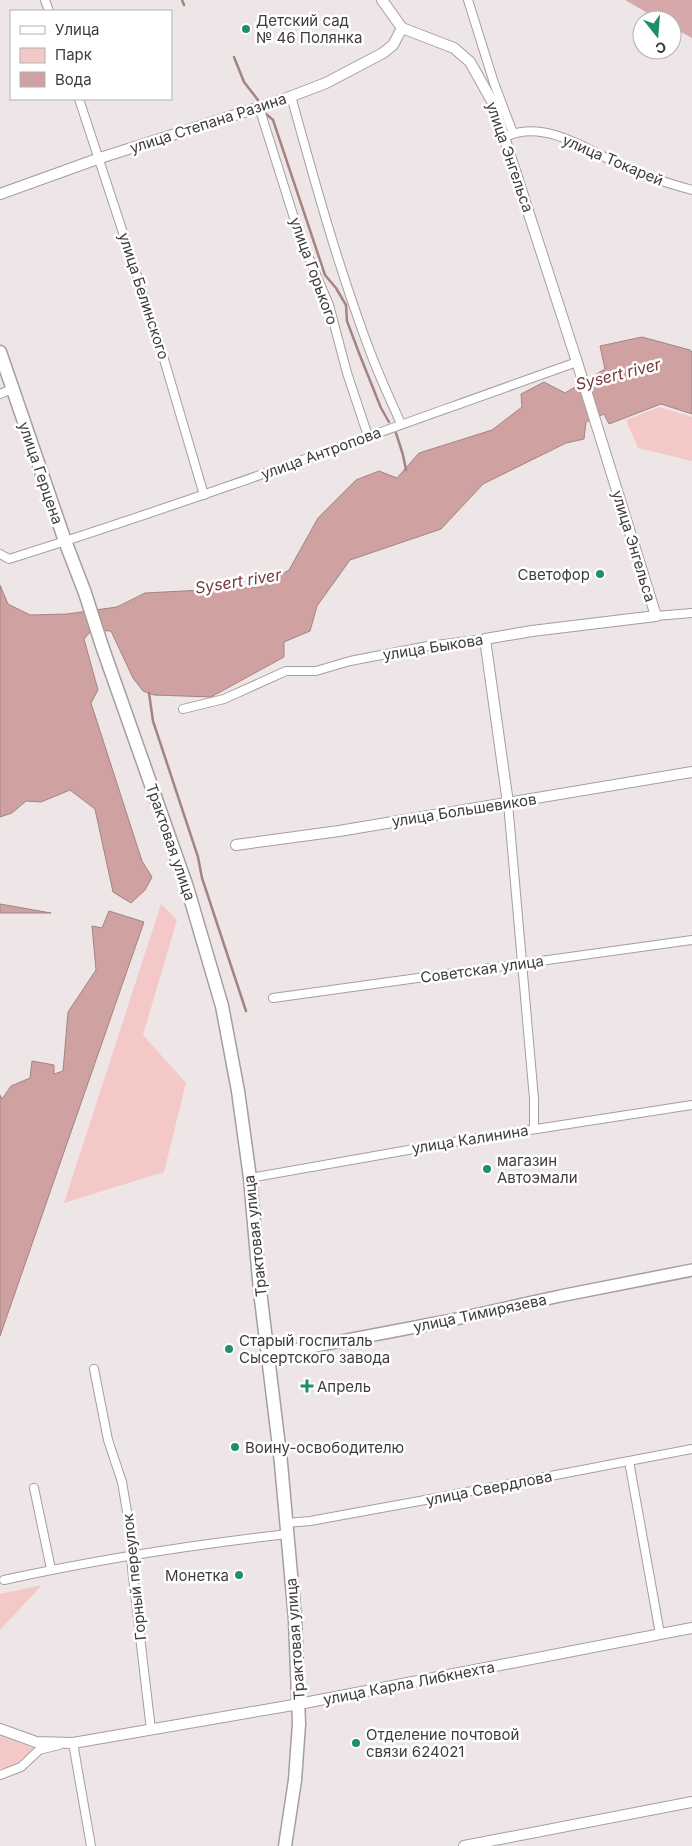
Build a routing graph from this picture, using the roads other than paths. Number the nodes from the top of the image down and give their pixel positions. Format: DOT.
graph roads {
  1 [pos="382,0"];
  2 [pos="468,0"];
  3 [pos="402,28"];
  4 [pos="291,96"];
  5 [pos="80,100"];
  6 [pos="259,107"];
  7 [pos="509,135"];
  8 [pos="100,158"];
  9 [pos="692,190"];
  10 [pos="0,194"];
  11 [pos="0,352"];
  12 [pos="577,362"];
  13 [pos="6,392"];
  14 [pos="401,424"];
  15 [pos="368,436"];
  16 [pos="204,495"];
  17 [pos="64,541"];
  18 [pos="0,554"];
  19 [pos="692,613"];
  20 [pos="656,616"];
  21 [pos="484,639"];
  22 [pos="102,646"];
  23 [pos="183,709"];
  24 [pos="692,772"];
  25 [pos="508,803"];
  26 [pos="236,845"];
  27 [pos="692,940"];
  28 [pos="522,963"];
  29 [pos="273,998"];
  30 [pos="692,1105"];
  31 [pos="534,1129"];
  32 [pos="250,1178"];
  33 [pos="692,1270"];
  34 [pos="268,1355"];
  35 [pos="94,1369"];
  36 [pos="692,1449"];
  37 [pos="628,1461"];
  38 [pos="34,1488"];
  39 [pos="286,1529"];
  40 [pos="131,1554"];
  41 [pos="51,1569"];
  42 [pos="4,1580"];
  43 [pos="692,1628"];
  44 [pos="660,1634"];
  45 [pos="299,1704"];
  46 [pos="0,1729"];
  47 [pos="151,1730"];
  48 [pos="69,1743"];
  49 [pos="0,1775"];
  50 [pos="692,1802"];
  51 [pos="92,1846"];
  52 [pos="285,1846"];
  53 [pos="464,1846"];
  1 -- 3 [label="street"];
  2 -- 7 [label="street"];
  3 -- 4 [label="street, улица Степана Разина"];
  3 -- 7 [label="street, улица Энгельса"];
  4 -- 6 [label="street, улица Степана Разина"];
  4 -- 14 [label="street, улица Горького"];
  5 -- 8 [label="street, улица Белинского"];
  6 -- 8 [label="street, улица Степана Разина"];
  6 -- 15 [label="street, улица Горького"];
  7 -- 9 [label="street, улица Токарей"];
  7 -- 12 [label="street, улица Энгельса"];
  8 -- 10 [label="street, улица Степана Разина"];
  8 -- 16 [label="street, улица Белинского"];
  11 -- 13 [label="main road, улица Герцена"];
  12 -- 14 [label="street, улица Антропова"];
  12 -- 20 [label="street, улица Энгельса"];
  13 -- 17 [label="main road, улица Герцена"];
  14 -- 15 [label="street, улица Антропова"];
  15 -- 16 [label="street, улица Антропова"];
  16 -- 17 [label="street, улица Антропова"];
  17 -- 18 [label="street, улица Антропова"];
  17 -- 22 [label="main road, улица Герцена"];
  19 -- 20 [label="street, улица Быкова"];
  20 -- 21 [label="street, улица Быкова"];
  21 -- 23 [label="street, улица Быкова"];
  21 -- 25 [label="street"];
  22 -- 32 [label="main road, Трактовая улица"];
  24 -- 25 [label="street, улица Большевиков"];
  25 -- 26 [label="street, улица Большевиков"];
  25 -- 28 [label="street"];
  27 -- 28 [label="street, Советская улица"];
  28 -- 29 [label="street, Советская улица"];
  28 -- 31 [label="street"];
  30 -- 31 [label="street, улица Калинина"];
  31 -- 32 [label="street, улица Калинина"];
  32 -- 34 [label="main road, Трактовая улица"];
  33 -- 34 [label="main road, улица Тимирязева"];
  34 -- 39 [label="main road, Трактовая улица"];
  35 -- 40 [label="street, Горный переулок"];
  36 -- 37 [label="street, улица Свердлова"];
  37 -- 39 [label="street, улица Свердлова"];
  37 -- 44 [label="street"];
  38 -- 41 [label="street"];
  39 -- 40 [label="street, улица Свердлова"];
  39 -- 45 [label="main road, Трактовая улица"];
  40 -- 41 [label="street, улица Свердлова"];
  40 -- 47 [label="street, Горный переулок"];
  41 -- 42 [label="street, улица Свердлова"];
  43 -- 44 [label="street, улица Карла Либкнехта"];
  44 -- 45 [label="street, улица Карла Либкнехта"];
  45 -- 47 [label="street, улица Карла Либкнехта"];
  45 -- 52 [label="main road, Трактовая улица"];
  46 -- 48 [label="street, улица Карла Либкнехта"];
  47 -- 48 [label="street, улица Карла Либкнехта"];
  48 -- 49 [label="street, улица Карла Либкнехта"];
  48 -- 51 [label="street"];
  50 -- 53 [label="street"];
}
